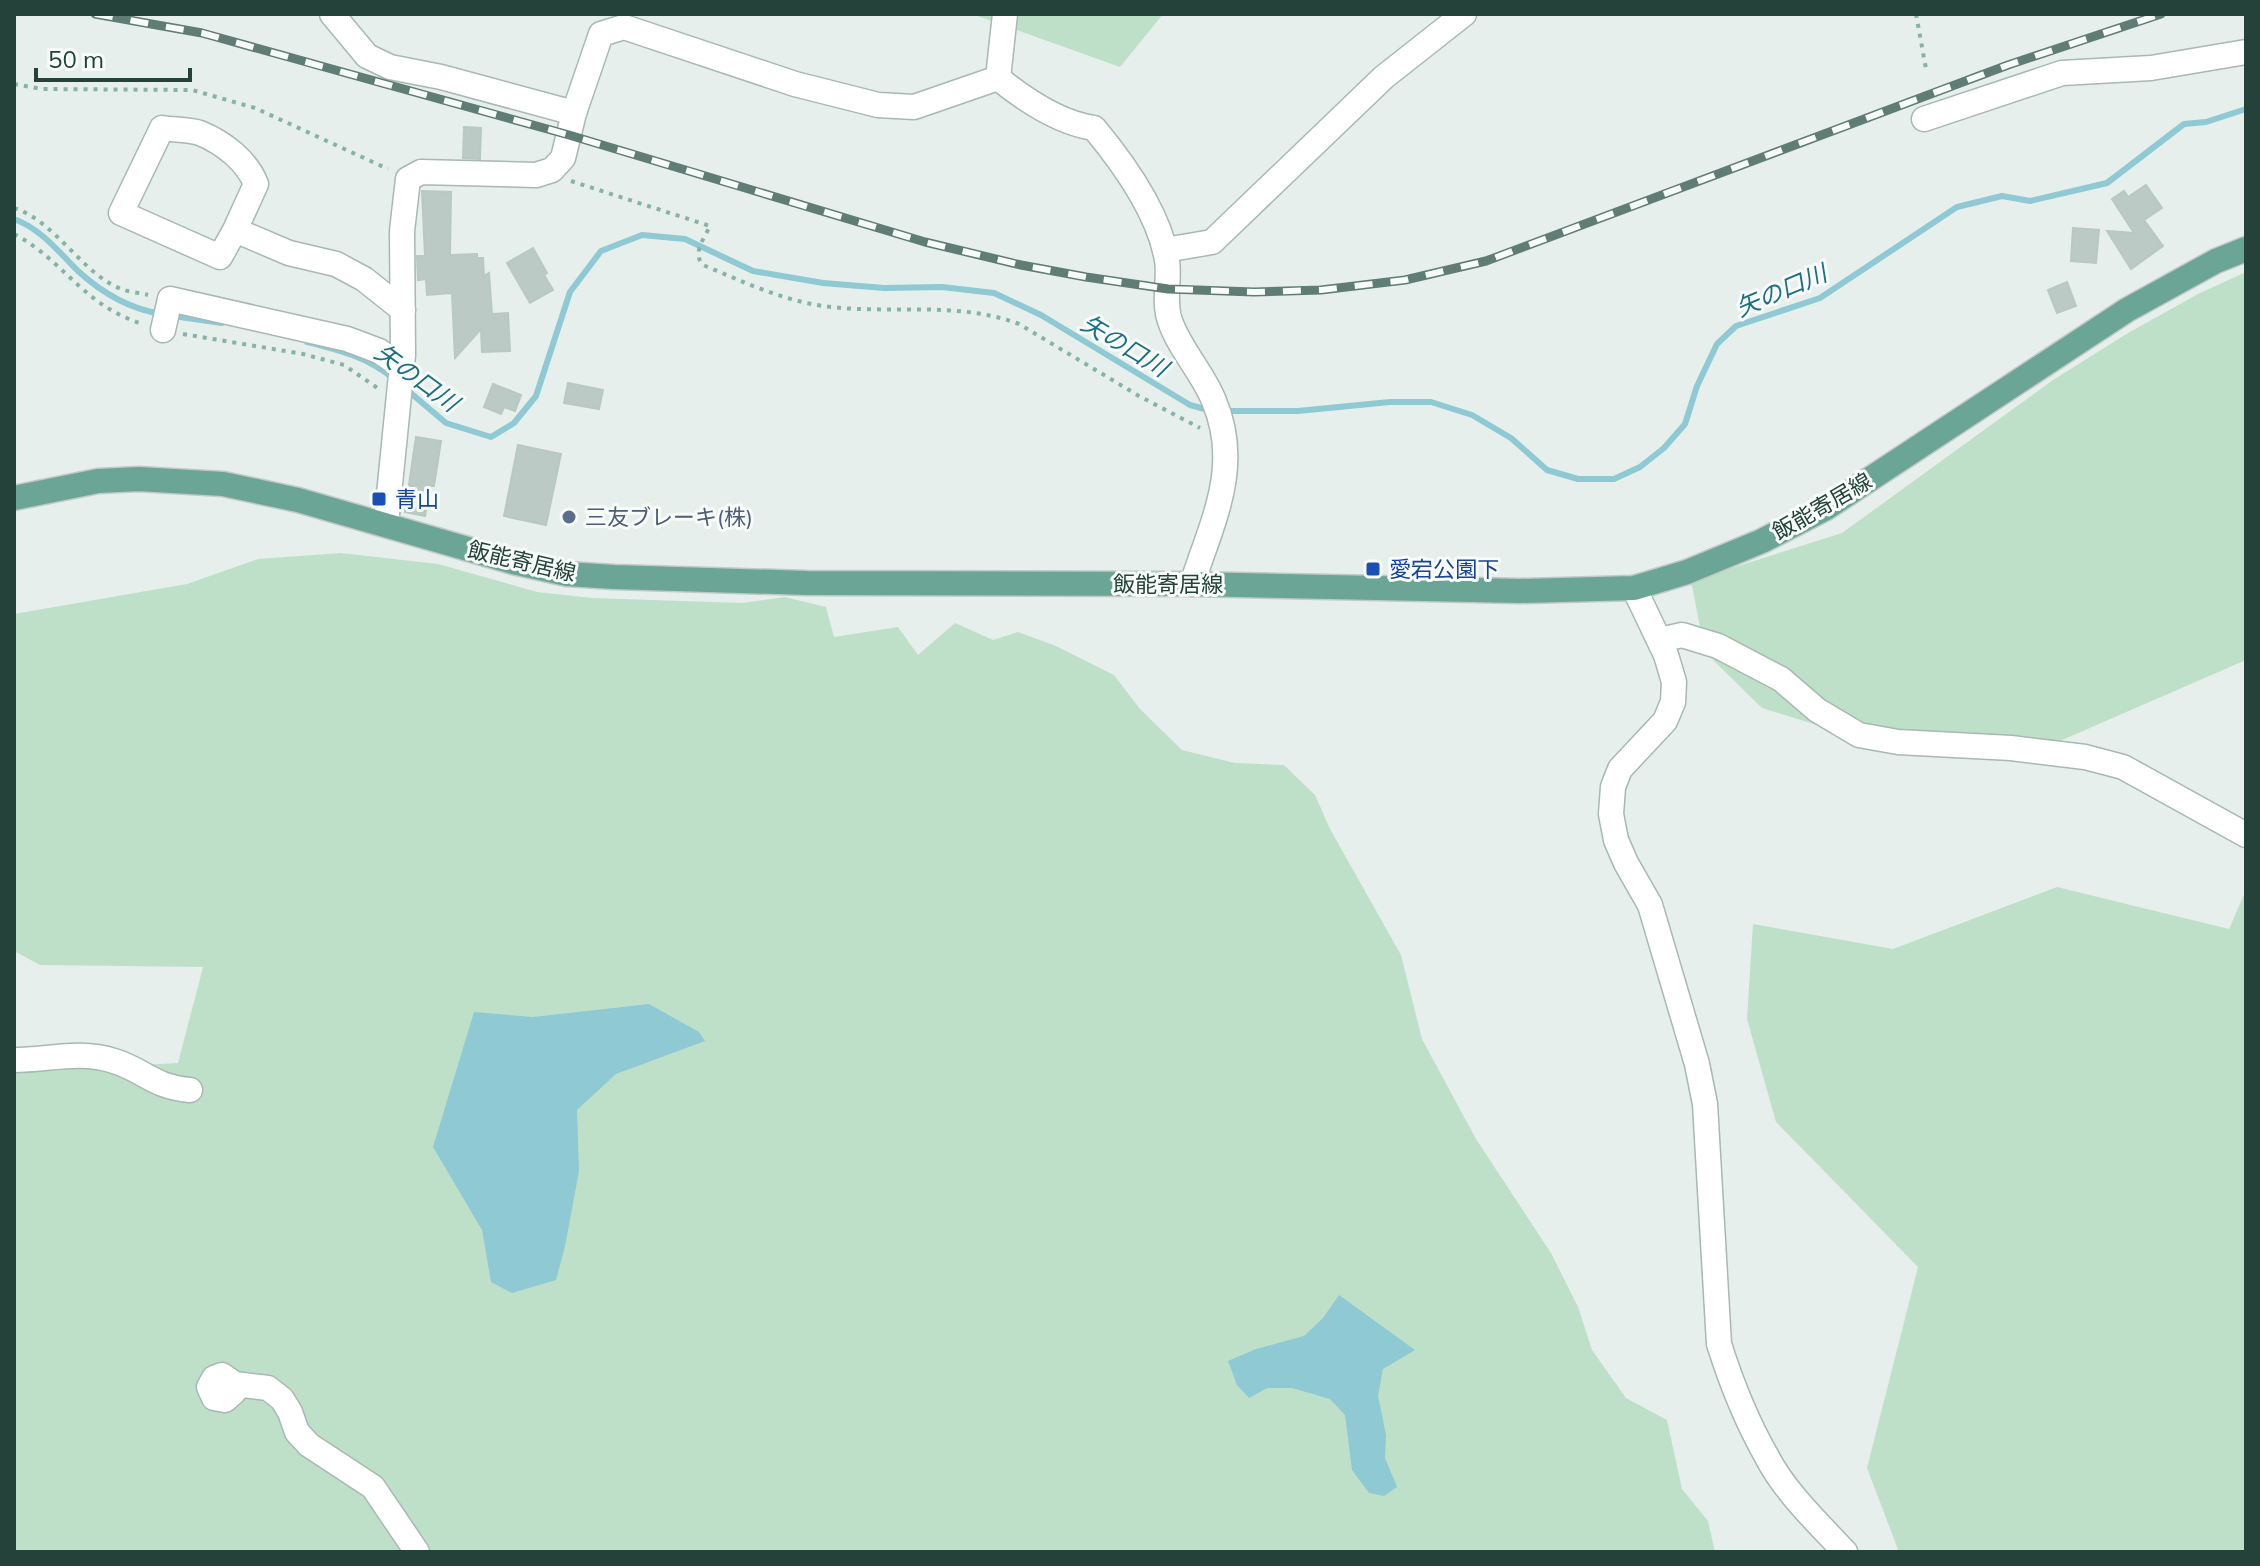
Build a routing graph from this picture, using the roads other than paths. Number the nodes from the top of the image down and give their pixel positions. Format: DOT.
graph roads {
  1 [pos="332,14"];
  2 [pos="1005,14"];
  3 [pos="1464,14"];
  4 [pos="600,24"];
  5 [pos="2246,52"];
  6 [pos="998,78"];
  7 [pos="574,113"];
  8 [pos="1924,119"];
  9 [pos="235,230"];
  10 [pos="2246,249"];
  11 [pos="1165,250"];
  12 [pos="403,310"];
  13 [pos="167,314"];
  14 [pos="401,368"];
  15 [pos="14,498"];
  16 [pos="386,524"];
  17 [pos="1192,584"];
  18 [pos="1634,588"];
  19 [pos="1660,640"];
  20 [pos="2246,835"];
  21 [pos="14,1060"];
  22 [pos="190,1090"];
  23 [pos="235,1384"];
  24 [pos="417,1552"];
  25 [pos="1845,1552"];
  1 -- 7 [label="street"];
  2 -- 6 [label="street"];
  3 -- 11 [label="street"];
  4 -- 6 [label="street"];
  4 -- 7 [label="street"];
  5 -- 8 [label="street"];
  6 -- 11 [label="street"];
  7 -- 12 [label="street"];
  9 -- 9 [label="street"];
  9 -- 12 [label="street"];
  10 -- 18 [label="main road, 飯能寄居線"];
  11 -- 17 [label="street"];
  12 -- 14 [label="street"];
  13 -- 14 [label="street"];
  14 -- 16 [label="street"];
  15 -- 16 [label="main road, 飯能寄居線"];
  16 -- 17 [label="main road, 飯能寄居線"];
  17 -- 18 [label="main road, 飯能寄居線"];
  18 -- 19 [label="street"];
  19 -- 20 [label="street"];
  19 -- 25 [label="street"];
  21 -- 22 [label="street"];
  23 -- 24 [label="street"];
}
